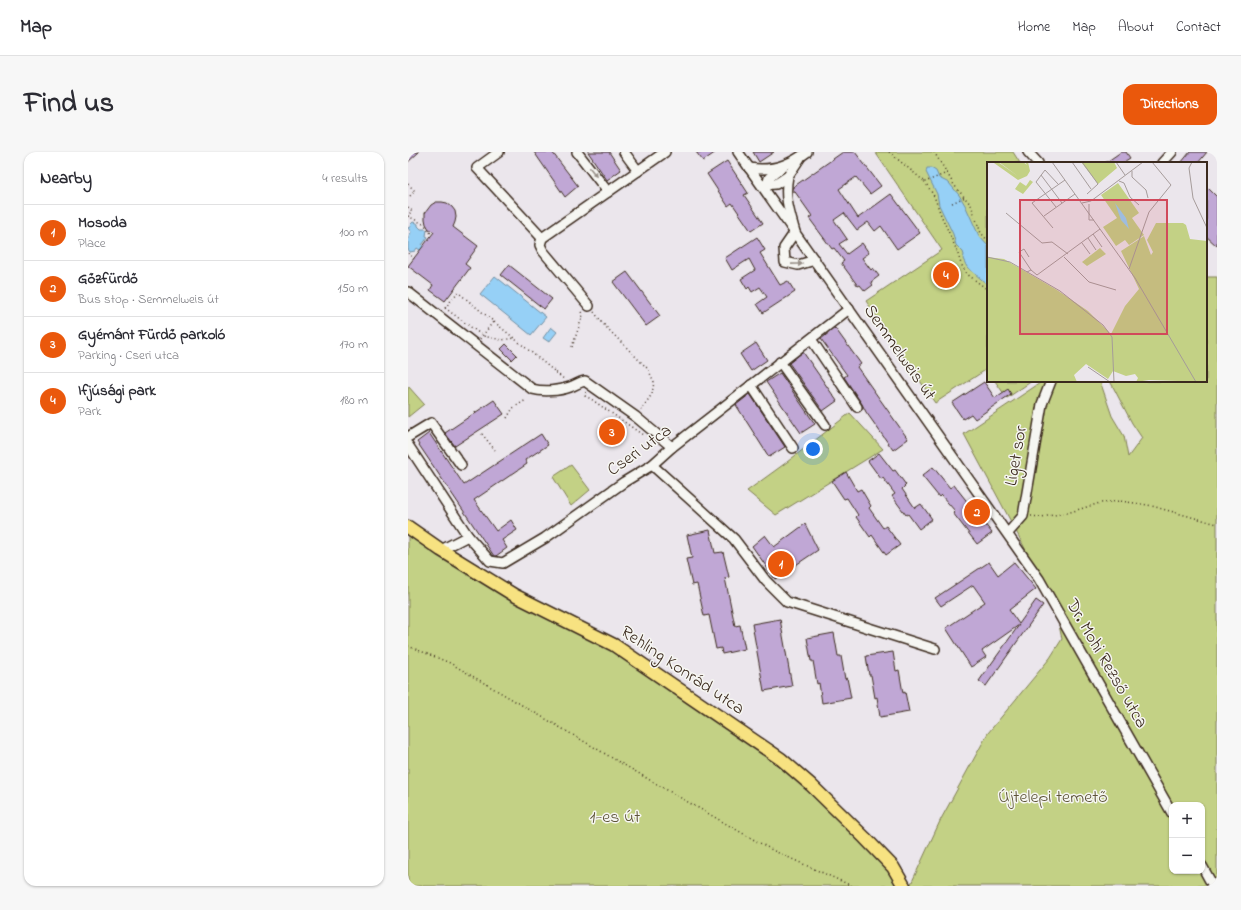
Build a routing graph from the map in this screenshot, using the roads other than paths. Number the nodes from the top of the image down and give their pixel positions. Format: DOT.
graph roads {
  1 [pos="499,152"];
  2 [pos="577,152"];
  3 [pos="624,152"];
  4 [pos="664,152"];
  5 [pos="738,152"];
  6 [pos="1028,152"];
  7 [pos="1172,152"];
  8 [pos="804,155"];
  9 [pos="1037,162"];
  10 [pos="1163,162"];
  11 [pos="783,166"];
  12 [pos="749,168"];
  13 [pos="638,171"];
  14 [pos="788,176"];
  15 [pos="765,187"];
  16 [pos="608,192"];
  17 [pos="795,232"];
  18 [pos="542,238"];
  19 [pos="815,260"];
  20 [pos="408,292"];
  21 [pos="589,306"];
  22 [pos="849,309"];
  23 [pos="811,339"];
  24 [pos="780,362"];
  25 [pos="1051,382"];
  26 [pos="751,385"];
  27 [pos="857,407"];
  28 [pos="825,425"];
  29 [pos="408,437"];
  30 [pos="408,445"];
  31 [pos="672,447"];
  32 [pos="793,448"];
  33 [pos="461,465"];
  34 [pos="652,465"];
  35 [pos="408,527"];
  36 [pos="1008,533"];
  37 [pos="468,536"];
  38 [pos="441,550"];
  39 [pos="935,648"];
  40 [pos="1169,809"];
  41 [pos="1205,871"];
  42 [pos="904,886"];
  43 [pos="1213,886"];
  1 -- 18 [label="street"];
  2 -- 16 [label="street, one-way"];
  3 -- 13 [label="street"];
  4 -- 13 [label="street"];
  5 -- 12 [label="street, Semmelweis út"];
  6 -- 9 [label="street"];
  7 -- 10 [label="street"];
  8 -- 11 [label="street"];
  8 -- 14 [label="street"];
  11 -- 12 [label="street"];
  11 -- 15 [label="street"];
  12 -- 15 [label="street, Semmelweis út"];
  13 -- 16 [label="street"];
  14 -- 15 [label="street"];
  14 -- 17 [label="street"];
  15 -- 17 [label="street, Semmelweis út"];
  16 -- 18 [label="street"];
  17 -- 19 [label="street, Semmelweis út"];
  17 -- 19 [label="street, one-way"];
  18 -- 21 [label="street"];
  19 -- 22 [label="street, Semmelweis út"];
  20 -- 31 [label="street"];
  22 -- 23 [label="street, Cseri utca"];
  22 -- 36 [label="street, Semmelweis út"];
  23 -- 24 [label="street, Cseri utca"];
  23 -- 27 [label="street"];
  24 -- 26 [label="street, Cseri utca"];
  24 -- 28 [label="street"];
  25 -- 36 [label="street, Liget sor"];
  26 -- 31 [label="street, Cseri utca"];
  26 -- 32 [label="street"];
  29 -- 33 [label="street"];
  30 -- 37 [label="street, Cseri utca"];
  31 -- 34 [label="street, Cseri utca"];
  34 -- 37 [label="street, Cseri utca"];
  34 -- 39 [label="street"];
  35 -- 38 [label="main road, Rehling Konrád utca"];
  36 -- 40 [label="street, Dr. Mohi Rezső utca"];
  37 -- 38 [label="street"];
  38 -- 42 [label="main road, Rehling Konrád utca"];
  41 -- 43 [label="street"];
}
